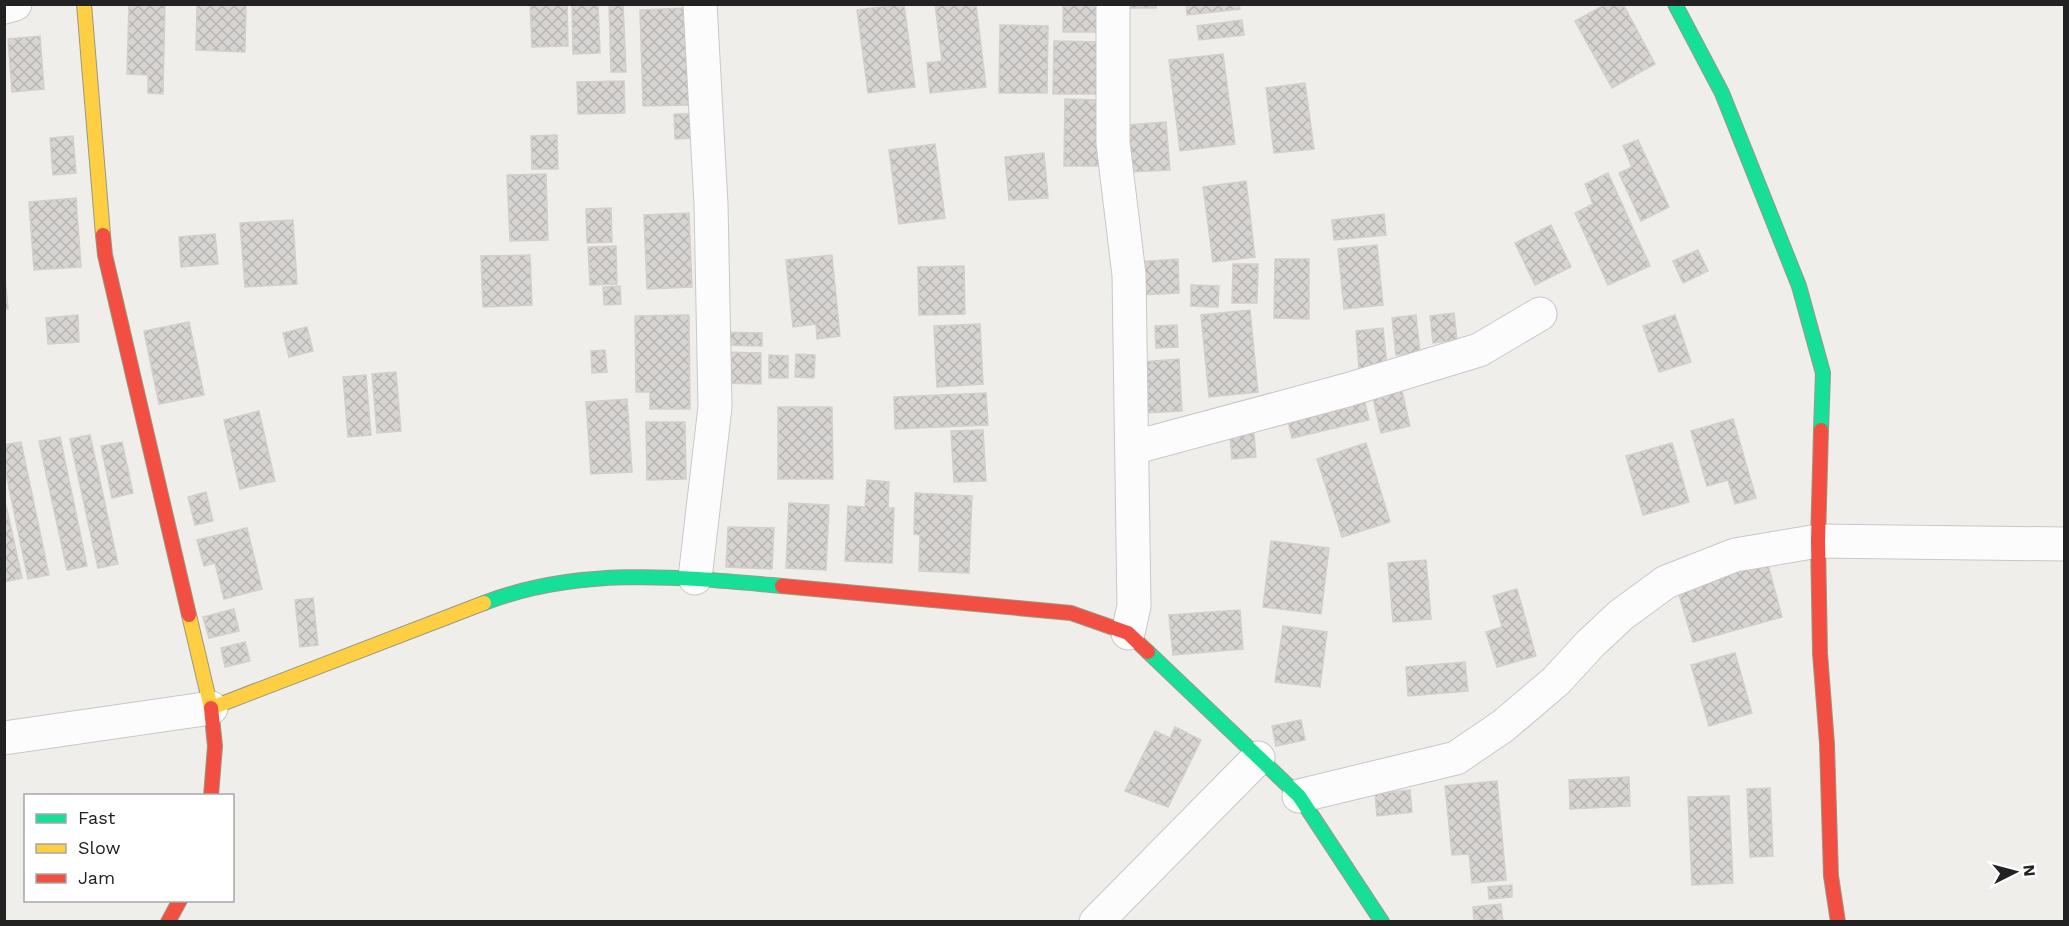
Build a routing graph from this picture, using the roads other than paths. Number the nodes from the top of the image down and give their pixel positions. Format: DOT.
graph roads {
  1 [pos="15,4"];
  2 [pos="84,4"];
  3 [pos="700,4"];
  4 [pos="1113,4"];
  5 [pos="1675,4"];
  6 [pos="4,7"];
  7 [pos="1540,314"];
  8 [pos="1132,448"];
  9 [pos="1818,541"];
  10 [pos="2064,544"];
  11 [pos="695,578"];
  12 [pos="1128,633"];
  13 [pos="211,708"];
  14 [pos="4,738"];
  15 [pos="1258,758"];
  16 [pos="211,794"];
  17 [pos="1299,796"];
  18 [pos="179,902"];
  19 [pos="168,921"];
  20 [pos="1096,921"];
  21 [pos="1382,921"];
  22 [pos="1839,921"];
  1 -- 6 [label="street"];
  2 -- 13 [label="street"];
  3 -- 11 [label="street"];
  4 -- 8 [label="street"];
  5 -- 9 [label="street"];
  7 -- 8 [label="street"];
  8 -- 12 [label="street"];
  9 -- 10 [label="street"];
  9 -- 17 [label="street"];
  9 -- 22 [label="street"];
  11 -- 12 [label="street"];
  11 -- 13 [label="street"];
  12 -- 15 [label="street"];
  13 -- 14 [label="street"];
  13 -- 16 [label="street"];
  15 -- 17 [label="street"];
  15 -- 20 [label="street"];
  17 -- 21 [label="street"];
  18 -- 19 [label="street"];
}
